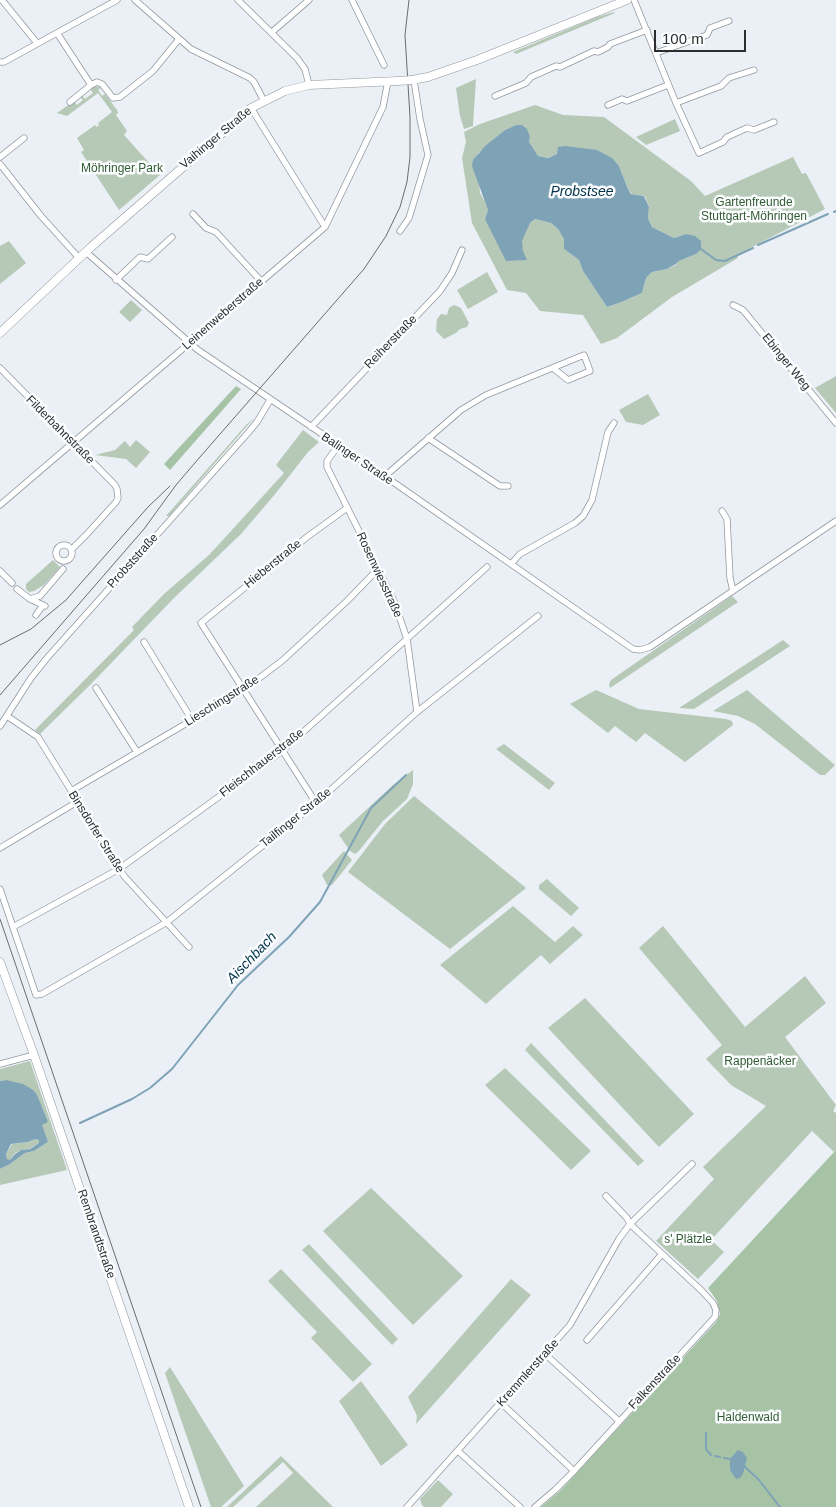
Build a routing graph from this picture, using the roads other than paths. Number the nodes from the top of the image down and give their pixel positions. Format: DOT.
graph roads {
  1 [pos="2,0"];
  2 [pos="117,0"];
  3 [pos="135,0"];
  4 [pos="238,0"];
  5 [pos="309,0"];
  6 [pos="352,0"];
  7 [pos="627,0"];
  8 [pos="634,0"];
  9 [pos="729,21"];
  10 [pos="647,30"];
  11 [pos="272,32"];
  12 [pos="57,33"];
  13 [pos="179,39"];
  14 [pos="37,44"];
  15 [pos="656,53"];
  16 [pos="0,62"];
  17 [pos="384,65"];
  18 [pos="754,70"];
  19 [pos="413,80"];
  20 [pos="388,81"];
  21 [pos="91,85"];
  22 [pos="309,85"];
  23 [pos="668,85"];
  24 [pos="495,96"];
  25 [pos="264,101"];
  26 [pos="70,102"];
  27 [pos="676,103"];
  28 [pos="608,104"];
  29 [pos="251,108"];
  30 [pos="774,122"];
  31 [pos="24,138"];
  32 [pos="0,157"];
  33 [pos="0,164"];
  34 [pos="193,214"];
  35 [pos="325,226"];
  36 [pos="400,232"];
  37 [pos="172,237"];
  38 [pos="462,250"];
  39 [pos="86,252"];
  40 [pos="79,258"];
  41 [pos="116,280"];
  42 [pos="261,281"];
  43 [pos="733,304"];
  44 [pos="0,333"];
  45 [pos="189,343"];
  46 [pos="0,368"];
  47 [pos="552,368"];
  48 [pos="270,400"];
  49 [pos="836,423"];
  50 [pos="614,424"];
  51 [pos="311,427"];
  52 [pos="428,438"];
  53 [pos="73,443"];
  54 [pos="338,446"];
  55 [pos="384,477"];
  56 [pos="508,486"];
  57 [pos="0,506"];
  58 [pos="347,508"];
  59 [pos="722,511"];
  60 [pos="836,521"];
  61 [pos="72,549"];
  62 [pos="511,564"];
  63 [pos="487,567"];
  64 [pos="62,569"];
  65 [pos="378,569"];
  66 [pos="0,571"];
  67 [pos="12,583"];
  68 [pos="17,589"];
  69 [pos="733,591"];
  70 [pos="40,596"];
  71 [pos="30,599"];
  72 [pos="42,605"];
  73 [pos="36,615"];
  74 [pos="538,616"];
  75 [pos="407,638"];
  76 [pos="144,642"];
  77 [pos="96,688"];
  78 [pos="245,689"];
  79 [pos="417,712"];
  80 [pos="7,716"];
  81 [pos="192,720"];
  82 [pos="0,726"];
  83 [pos="282,751"];
  84 [pos="137,752"];
  85 [pos="71,792"];
  86 [pos="77,802"];
  87 [pos="316,803"];
  88 [pos="0,848"];
  89 [pos="119,869"];
  90 [pos="0,889"];
  91 [pos="167,922"];
  92 [pos="13,927"];
  93 [pos="189,947"];
  94 [pos="0,962"];
  95 [pos="34,1055"];
  96 [pos="0,1064"];
  97 [pos="692,1164"];
  98 [pos="606,1196"];
  99 [pos="630,1224"];
  100 [pos="662,1254"];
  101 [pos="587,1340"];
  102 [pos="545,1354"];
  103 [pos="501,1403"];
  104 [pos="619,1421"];
  105 [pos="458,1451"];
  106 [pos="574,1471"];
  107 [pos="409,1505"];
  108 [pos="188,1507"];
  109 [pos="416,1507"];
  110 [pos="520,1507"];
  111 [pos="535,1507"];
  1 -- 14 [label="street"];
  2 -- 12 [label="street"];
  3 -- 13 [label="street"];
  4 -- 11 [label="street"];
  5 -- 11 [label="street"];
  6 -- 17 [label="street"];
  7 -- 19 [label="main road, Vaihinger Straße"];
  8 -- 10 [label="street"];
  9 -- 15 [label="street"];
  10 -- 15 [label="street"];
  10 -- 24 [label="street"];
  11 -- 22 [label="street"];
  12 -- 14 [label="street"];
  12 -- 21 [label="street"];
  13 -- 21 [label="street"];
  13 -- 25 [label="street"];
  14 -- 16 [label="street"];
  15 -- 23 [label="street"];
  18 -- 27 [label="street"];
  19 -- 20 [label="main road, Vaihinger Straße, bridge"];
  19 -- 36 [label="street"];
  20 -- 22 [label="main road, Vaihinger Straße"];
  20 -- 35 [label="street, Leinenweberstraße"];
  21 -- 26 [label="street"];
  22 -- 25 [label="main road, Vaihinger Straße"];
  23 -- 27 [label="street"];
  23 -- 28 [label="street"];
  25 -- 29 [label="main road, Vaihinger Straße"];
  27 -- 30 [label="street"];
  29 -- 35 [label="street"];
  29 -- 39 [label="main road, Vaihinger Straße"];
  31 -- 32 [label="street"];
  33 -- 40 [label="street"];
  34 -- 42 [label="street"];
  35 -- 42 [label="street, Leinenweberstraße"];
  37 -- 41 [label="street"];
  38 -- 51 [label="street, Reiherstraße"];
  39 -- 40 [label="main road, Vaihinger Straße"];
  39 -- 41 [label="street, Balinger Straße"];
  40 -- 44 [label="main road, Vaihinger Straße"];
  41 -- 45 [label="street, Balinger Straße"];
  42 -- 45 [label="street, Leinenweberstraße"];
  43 -- 49 [label="street, Ebinger Weg"];
  45 -- 48 [label="street, Balinger Straße"];
  45 -- 53 [label="street, Leinenweberstraße"];
  46 -- 53 [label="street, Filderbahnstraße"];
  47 -- 47 [label="street"];
  47 -- 52 [label="street"];
  48 -- 51 [label="street, Balinger Straße"];
  48 -- 80 [label="street, Probststraße"];
  50 -- 62 [label="street"];
  51 -- 54 [label="street, Balinger Straße"];
  52 -- 55 [label="street"];
  52 -- 56 [label="street"];
  53 -- 57 [label="street, Leinenweberstraße"];
  53 -- 61 [label="street, Filderbahnstraße"];
  54 -- 55 [label="street, Balinger Straße"];
  54 -- 58 [label="street, Rosenwiesstraße"];
  55 -- 62 [label="street, Balinger Straße"];
  58 -- 65 [label="street, Rosenwiesstraße"];
  58 -- 78 [label="street, Hieberstraße"];
  59 -- 69 [label="street"];
  60 -- 69 [label="street"];
  62 -- 69 [label="street, Balinger Straße"];
  63 -- 75 [label="street, Fleischhauerstraße"];
  64 -- 70 [label="street"];
  65 -- 75 [label="street, Rosenwiesstraße"];
  65 -- 78 [label="street, Lieschingstraße"];
  66 -- 67 [label="street"];
  68 -- 71 [label="street"];
  70 -- 71 [label="street"];
  70 -- 72 [label="street"];
  71 -- 72 [label="street"];
  72 -- 73 [label="street"];
  74 -- 79 [label="street, Tailfinger Straße"];
  75 -- 79 [label="street, Rosenwiesstraße"];
  75 -- 83 [label="street, Fleischhauerstraße"];
  76 -- 81 [label="street"];
  77 -- 84 [label="street"];
  78 -- 81 [label="street, Lieschingstraße"];
  78 -- 83 [label="street"];
  79 -- 87 [label="street, Tailfinger Straße"];
  80 -- 82 [label="street, Probststraße"];
  80 -- 85 [label="street, Binsdorfer Straße"];
  81 -- 84 [label="street, Lieschingstraße"];
  83 -- 87 [label="street"];
  83 -- 89 [label="street, Fleischhauerstraße"];
  84 -- 85 [label="street, Lieschingstraße"];
  85 -- 86 [label="street, Binsdorfer Straße"];
  86 -- 88 [label="street"];
  86 -- 89 [label="street, Binsdorfer Straße"];
  87 -- 91 [label="street, Tailfinger Straße"];
  89 -- 91 [label="street, Binsdorfer Straße"];
  89 -- 92 [label="street, Fleischhauerstraße"];
  90 -- 92 [label="street"];
  91 -- 92 [label="street, Tailfinger Straße"];
  91 -- 93 [label="street, Binsdorfer Straße"];
  94 -- 95 [label="main road, Rembrandtstraße"];
  95 -- 96 [label="street"];
  95 -- 108 [label="main road, Rembrandtstraße"];
  97 -- 99 [label="street, Kremmlerstraße"];
  98 -- 99 [label="street"];
  99 -- 100 [label="street"];
  99 -- 102 [label="street, Kremmlerstraße"];
  100 -- 101 [label="street"];
  100 -- 104 [label="street, Falkenstraße"];
  102 -- 103 [label="street, Kremmlerstraße"];
  102 -- 104 [label="street"];
  103 -- 105 [label="street, Kremmlerstraße"];
  103 -- 106 [label="street"];
  104 -- 106 [label="street, Falkenstraße"];
  105 -- 107 [label="street, Kremmlerstraße"];
  105 -- 110 [label="street"];
  106 -- 111 [label="street, Falkenstraße"];
  107 -- 109 [label="street"];
}
